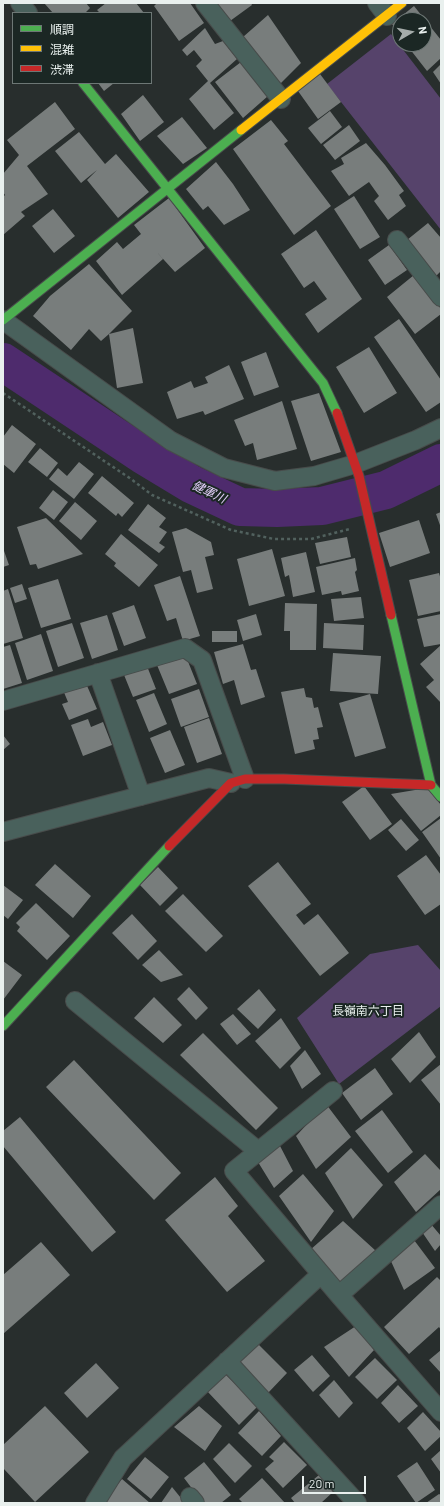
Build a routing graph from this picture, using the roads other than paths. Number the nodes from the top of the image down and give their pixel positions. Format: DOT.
graph roads {
  1 [pos="20,3"];
  2 [pos="205,3"];
  3 [pos="402,3"];
  4 [pos="382,9"];
  5 [pos="27,12"];
  6 [pos="85,84"];
  7 [pos="281,99"];
  8 [pos="168,188"];
  9 [pos="397,240"];
  10 [pos="441,297"];
  11 [pos="3,320"];
  12 [pos="441,428"];
  13 [pos="357,470"];
  14 [pos="98,673"];
  15 [pos="3,701"];
  16 [pos="238,781"];
  17 [pos="431,785"];
  18 [pos="141,796"];
  19 [pos="441,797"];
  20 [pos="6,827"];
  21 [pos="75,1001"];
  22 [pos="3,1026"];
  23 [pos="333,1090"];
  24 [pos="258,1151"];
  25 [pos="441,1205"];
  26 [pos="321,1274"];
  27 [pos="339,1295"];
  28 [pos="227,1361"];
  29 [pos="441,1412"];
  30 [pos="95,1503"];
  31 [pos="357,1503"];
  1 -- 5 [label="street"];
  2 -- 7 [label="street"];
  3 -- 4 [label="street"];
  4 -- 7 [label="street"];
  6 -- 8 [label="street"];
  7 -- 8 [label="street"];
  8 -- 11 [label="street"];
  8 -- 13 [label="street"];
  9 -- 10 [label="street"];
  11 -- 13 [label="street"];
  12 -- 13 [label="street"];
  13 -- 17 [label="street"];
  14 -- 15 [label="street"];
  14 -- 16 [label="street"];
  14 -- 18 [label="street"];
  16 -- 17 [label="street"];
  16 -- 18 [label="street"];
  16 -- 22 [label="street"];
  17 -- 19 [label="street"];
  18 -- 20 [label="street"];
  21 -- 24 [label="street"];
  23 -- 24 [label="street"];
  24 -- 26 [label="street"];
  25 -- 27 [label="street"];
  26 -- 27 [label="street"];
  26 -- 28 [label="street"];
  27 -- 29 [label="street"];
  28 -- 30 [label="street"];
  28 -- 31 [label="street"];
}
